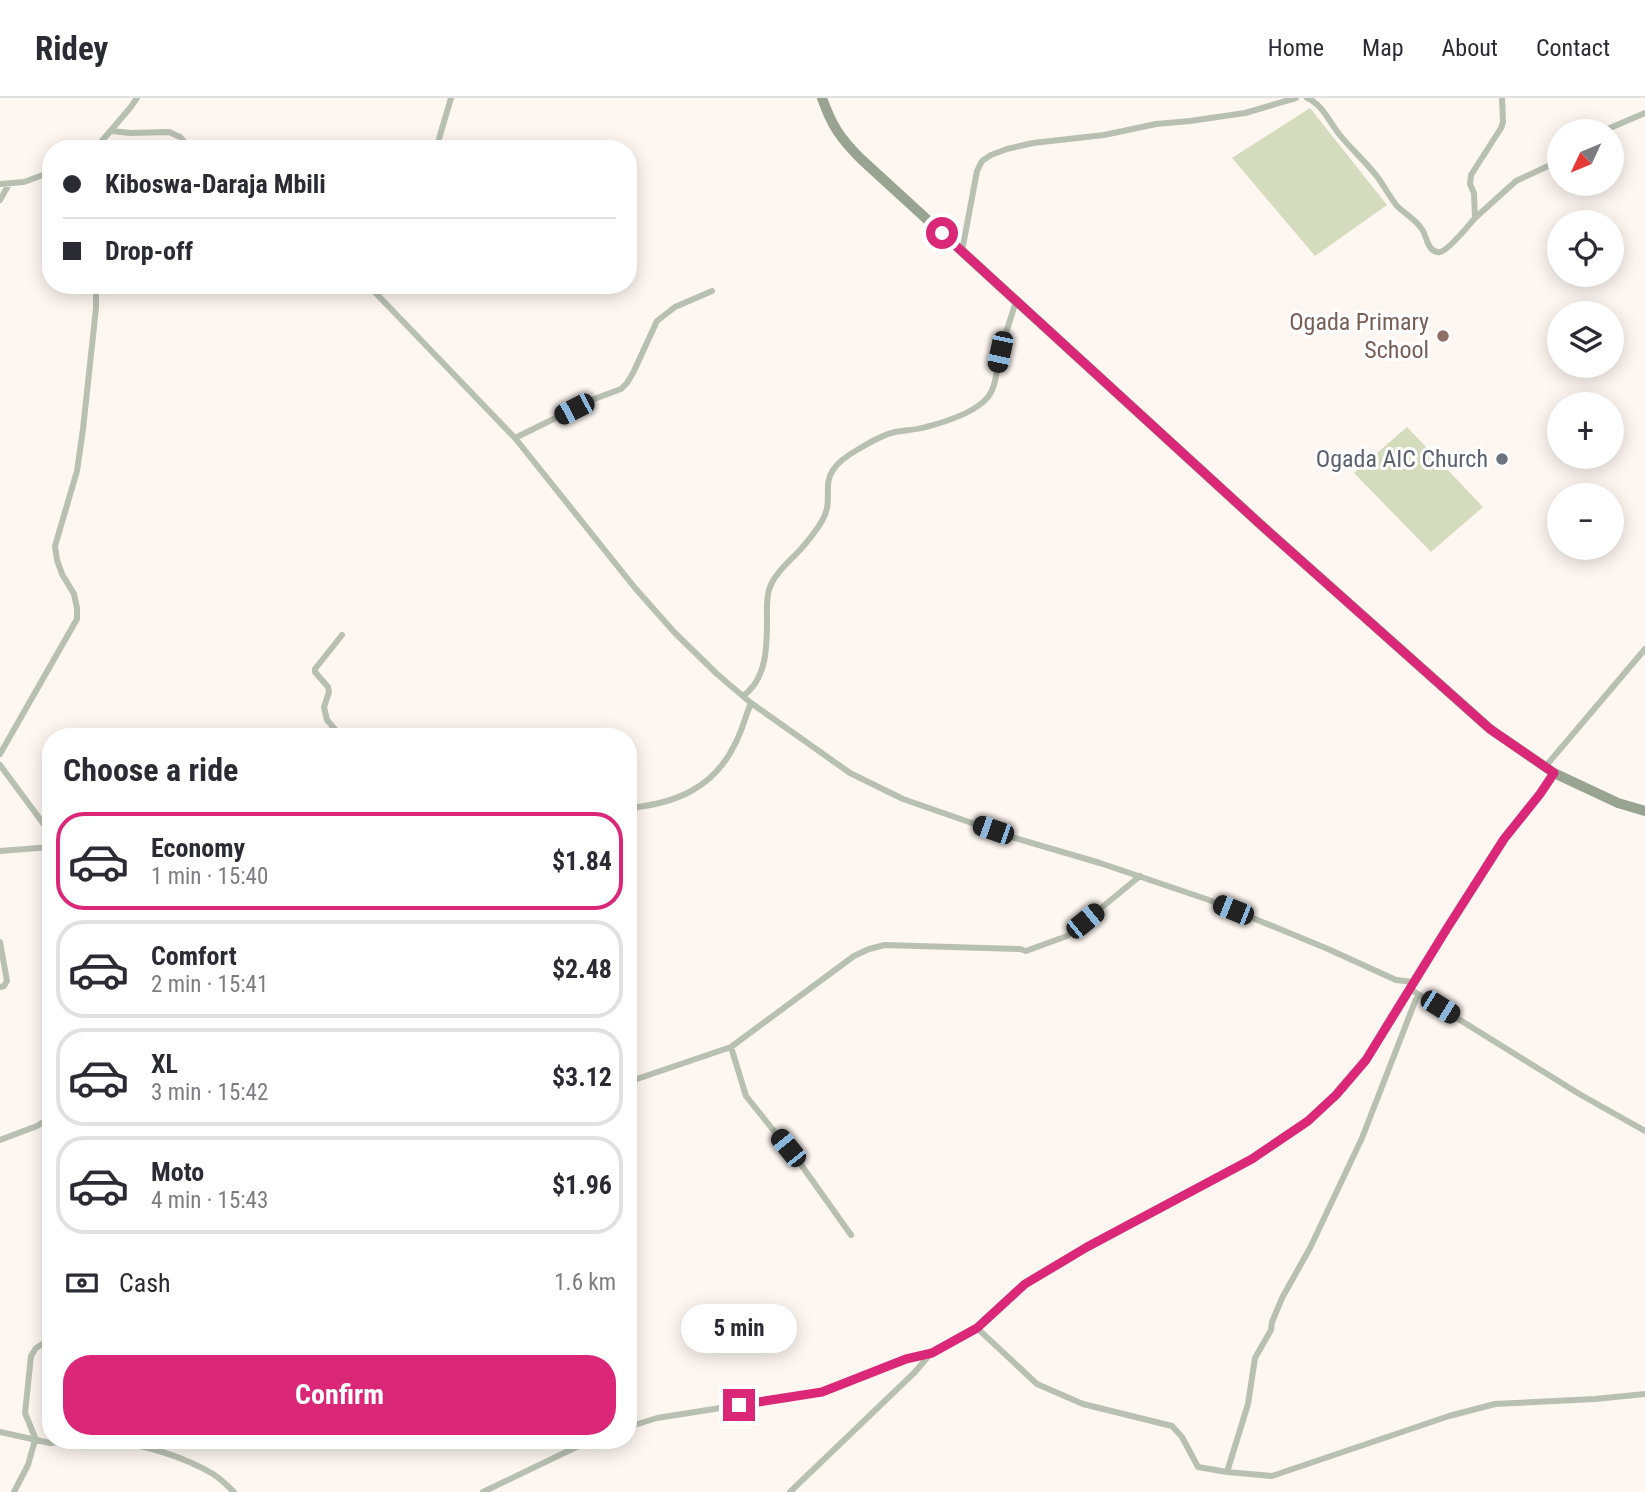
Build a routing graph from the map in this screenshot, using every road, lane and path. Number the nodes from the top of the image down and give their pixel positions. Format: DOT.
graph roads {
  1 [pos="137,98"];
  2 [pos="451,98"];
  3 [pos="822,98"];
  4 [pos="1296,98"];
  5 [pos="1307,98"];
  6 [pos="1502,98"];
  7 [pos="1645,113"];
  8 [pos="1624,122"];
  9 [pos="112,131"];
  10 [pos="104,140"];
  11 [pos="183,140"];
  12 [pos="439,140"];
  13 [pos="1547,167"];
  14 [pos="42,175"];
  15 [pos="0,184"];
  16 [pos="9,184"];
  17 [pos="0,200"];
  18 [pos="1475,218"];
  19 [pos="962,251"];
  20 [pos="712,291"];
  21 [pos="96,294"];
  22 [pos="377,294"];
  23 [pos="1016,301"];
  24 [pos="515,438"];
  25 [pos="342,635"];
  26 [pos="1645,649"];
  27 [pos="743,696"];
  28 [pos="751,703"];
  29 [pos="334,728"];
  30 [pos="0,754"];
  31 [pos="0,765"];
  32 [pos="1549,770"];
  33 [pos="637,807"];
  34 [pos="1645,811"];
  35 [pos="42,822"];
  36 [pos="42,848"];
  37 [pos="0,851"];
  38 [pos="1140,876"];
  39 [pos="0,942"];
  40 [pos="1412,985"];
  41 [pos="0,987"];
  42 [pos="1416,999"];
  43 [pos="732,1047"];
  44 [pos="637,1079"];
  45 [pos="42,1123"];
  46 [pos="1645,1131"];
  47 [pos="0,1140"];
  48 [pos="851,1235"];
  49 [pos="977,1328"];
  50 [pos="42,1344"];
  51 [pos="932,1353"];
  52 [pos="1645,1394"];
  53 [pos="637,1424"];
  54 [pos="0,1432"];
  55 [pos="36,1440"];
  56 [pos="42,1441"];
  57 [pos="154,1449"];
  58 [pos="572,1449"];
  59 [pos="1227,1472"];
  60 [pos="14,1492"];
  61 [pos="234,1492"];
  62 [pos="483,1492"];
  63 [pos="790,1492"];
  1 -- 9 [label="street"];
  2 -- 12 [label="street"];
  3 -- 19 [label="main road"];
  4 -- 19 [label="street"];
  5 -- 18 [label="street"];
  6 -- 18 [label="street"];
  7 -- 8 [label="street"];
  9 -- 10 [label="street"];
  9 -- 11 [label="street"];
  13 -- 18 [label="street"];
  14 -- 16 [label="street"];
  15 -- 16 [label="street"];
  16 -- 17 [label="street"];
  19 -- 23 [label="main road"];
  20 -- 24 [label="street"];
  21 -- 30 [label="street"];
  22 -- 24 [label="street"];
  23 -- 27 [label="street"];
  23 -- 32 [label="main road"];
  24 -- 27 [label="street"];
  25 -- 29 [label="street"];
  26 -- 32 [label="street"];
  27 -- 28 [label="street"];
  28 -- 33 [label="street"];
  28 -- 38 [label="street"];
  31 -- 35 [label="street"];
  32 -- 34 [label="main road"];
  32 -- 40 [label="street"];
  36 -- 37 [label="street"];
  38 -- 40 [label="street"];
  38 -- 43 [label="street"];
  39 -- 41 [label="street"];
  40 -- 46 [label="street"];
  40 -- 49 [label="street"];
  42 -- 59 [label="street"];
  43 -- 44 [label="street"];
  43 -- 48 [label="street"];
  45 -- 47 [label="street"];
  49 -- 51 [label="street"];
  49 -- 59 [label="street"];
  50 -- 55 [label="street"];
  51 -- 53 [label="street"];
  51 -- 63 [label="street"];
  52 -- 59 [label="street"];
  54 -- 55 [label="street"];
  55 -- 56 [label="street"];
  55 -- 60 [label="street"];
  57 -- 61 [label="street"];
  58 -- 62 [label="street"];
}
